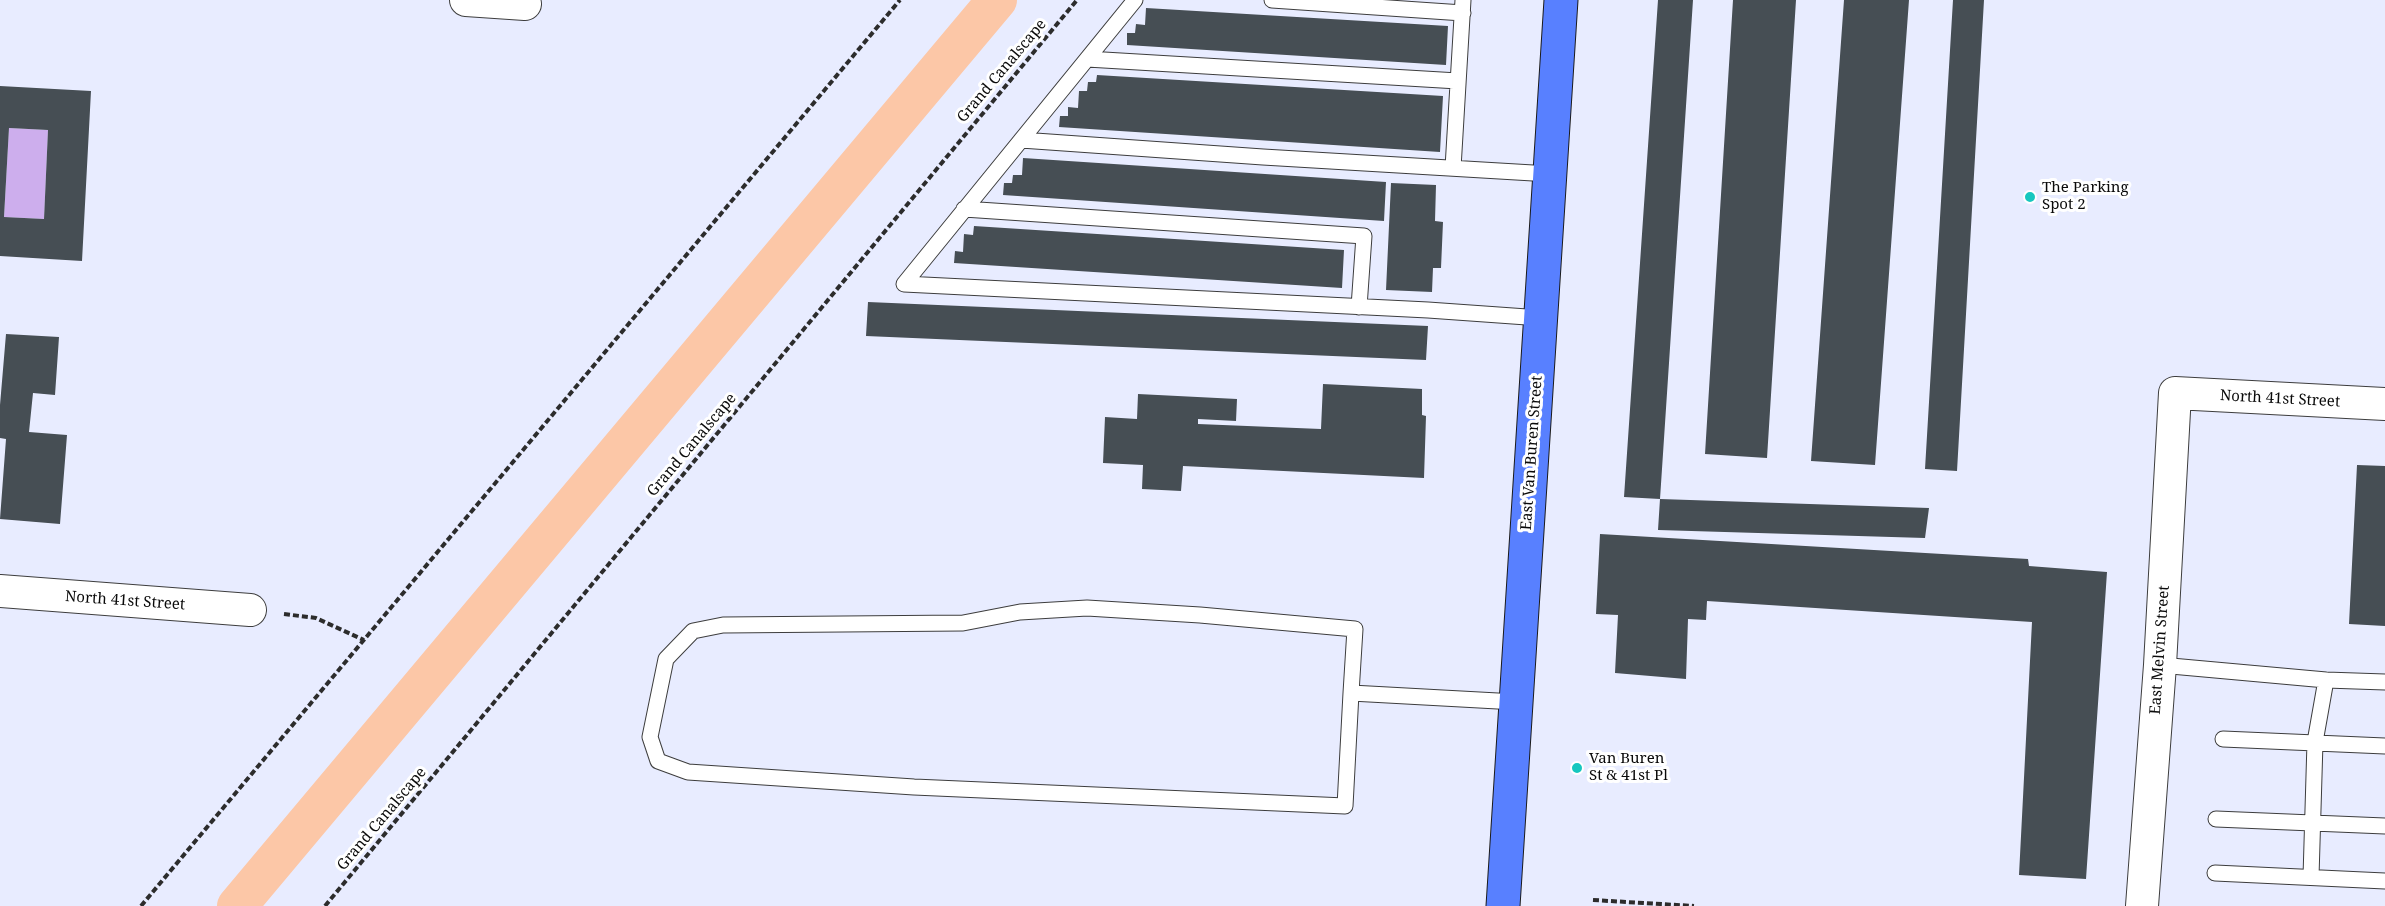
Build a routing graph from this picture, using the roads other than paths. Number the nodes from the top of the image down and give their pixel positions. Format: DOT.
graph roads {
  1 [pos="466,0"];
  2 [pos="1134,0"];
  3 [pos="1272,0"];
  4 [pos="1562,0"];
  5 [pos="525,4"];
  6 [pos="1463,6"];
  7 [pos="1087,59"];
  8 [pos="1458,81"];
  9 [pos="1021,140"];
  10 [pos="1453,168"];
  11 [pos="1551,174"];
  12 [pos="964,210"];
  13 [pos="1359,307"];
  14 [pos="1541,318"];
  15 [pos="2175,393"];
  16 [pos="2385,404"];
  17 [pos="0,591"];
  18 [pos="250,610"];
  19 [pos="2160,665"];
  20 [pos="2326,680"];
  21 [pos="2385,682"];
  22 [pos="1351,693"];
  23 [pos="1516,702"];
  24 [pos="2223,739"];
  25 [pos="2315,742"];
  26 [pos="2385,746"];
  27 [pos="2216,819"];
  28 [pos="2312,822"];
  29 [pos="2385,826"];
  30 [pos="2215,873"];
  31 [pos="2311,877"];
  32 [pos="2385,881"];
  33 [pos="1503,906"];
  34 [pos="2142,906"];
  1 -- 5 [label="street"];
  2 -- 7 [label="lane"];
  3 -- 6 [label="lane"];
  4 -- 11 [label="main road, East Van Buren Street"];
  6 -- 8 [label="lane"];
  7 -- 8 [label="lane"];
  7 -- 9 [label="lane"];
  8 -- 10 [label="lane"];
  9 -- 10 [label="lane"];
  9 -- 12 [label="lane"];
  10 -- 11 [label="lane"];
  11 -- 14 [label="main road, East Van Buren Street"];
  12 -- 13 [label="lane"];
  12 -- 13 [label="lane"];
  13 -- 14 [label="lane"];
  14 -- 23 [label="main road, East Van Buren Street"];
  15 -- 16 [label="street, North 41st Street"];
  15 -- 19 [label="street, East Melvin Street"];
  17 -- 18 [label="street, North 41st Street"];
  19 -- 20 [label="lane"];
  19 -- 34 [label="street, East Melvin Street"];
  20 -- 21 [label="lane"];
  20 -- 25 [label="lane"];
  22 -- 22 [label="lane"];
  22 -- 23 [label="lane"];
  23 -- 33 [label="main road, East Van Buren Street"];
  24 -- 25 [label="lane"];
  25 -- 26 [label="lane"];
  25 -- 28 [label="lane"];
  27 -- 28 [label="lane"];
  28 -- 29 [label="lane"];
  28 -- 31 [label="lane"];
  30 -- 31 [label="lane"];
  31 -- 32 [label="lane"];
}
